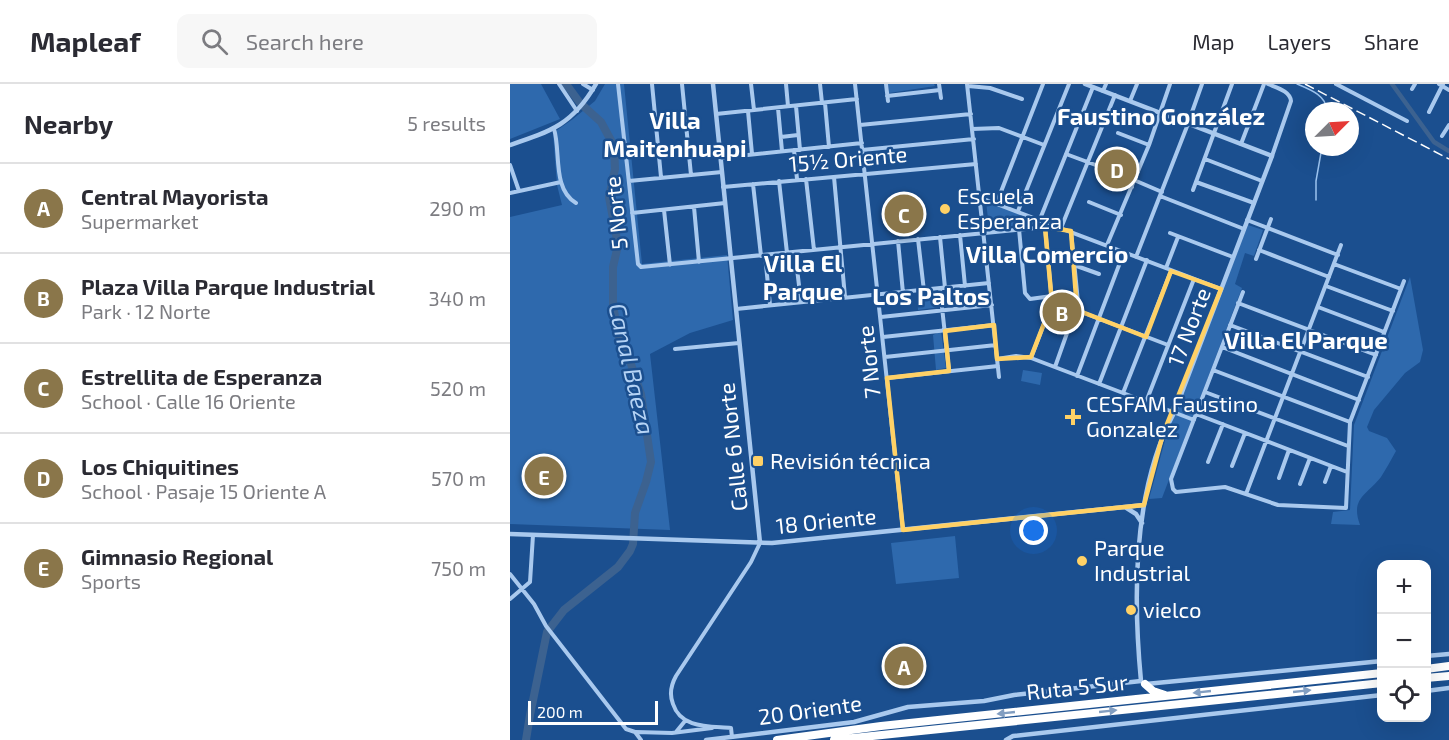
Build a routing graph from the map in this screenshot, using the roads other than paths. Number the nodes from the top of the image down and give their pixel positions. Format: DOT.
graph roads {
  1 [pos="559,84"];
  2 [pos="583,84"];
  3 [pos="596,84"];
  4 [pos="618,84"];
  5 [pos="652,84"];
  6 [pos="682,84"];
  7 [pos="713,84"];
  8 [pos="751,84"];
  9 [pos="786,84"];
  10 [pos="820,84"];
  11 [pos="855,84"];
  12 [pos="886,84"];
  13 [pos="939,84"];
  14 [pos="1043,84"];
  15 [pos="1069,84"];
  16 [pos="1085,84"];
  17 [pos="1106,84"];
  18 [pos="1137,84"];
  19 [pos="1170,84"];
  20 [pos="1202,84"];
  21 [pos="1232,84"];
  22 [pos="1266,84"];
  23 [pos="1336,84"];
  24 [pos="1415,84"];
  25 [pos="968,85"];
  26 [pos="1442,85"];
  27 [pos="1093,87"];
  28 [pos="1412,89"];
  29 [pos="593,90"];
  30 [pos="940,90"];
  31 [pos="1449,90"];
  32 [pos="1103,91"];
  33 [pos="1115,95"];
  34 [pos="941,98"];
  35 [pos="857,99"];
  36 [pos="1022,99"];
  37 [pos="1130,101"];
  38 [pos="823,103"];
  39 [pos="788,106"];
  40 [pos="796,106"];
  41 [pos="778,108"];
  42 [pos="579,109"];
  43 [pos="754,110"];
  44 [pos="748,111"];
  45 [pos="1429,112"];
  46 [pos="1160,113"];
  47 [pos="716,114"];
  48 [pos="971,114"];
  49 [pos="1407,121"];
  50 [pos="1187,123"];
  51 [pos="860,125"];
  52 [pos="1449,125"];
  53 [pos="554,129"];
  54 [pos="972,129"];
  55 [pos="1118,133"];
  56 [pos="1214,134"];
  57 [pos="798,135"];
  58 [pos="1022,136"];
  59 [pos="1442,136"];
  60 [pos="781,137"];
  61 [pos="974,139"];
  62 [pos="862,143"];
  63 [pos="1241,144"];
  64 [pos="510,145"];
  65 [pos="1044,145"];
  66 [pos="1149,145"];
  67 [pos="829,147"];
  68 [pos="794,150"];
  69 [pos="800,150"];
  70 [pos="862,150"];
  71 [pos="782,151"];
  72 [pos="752,154"];
  73 [pos="1066,154"];
  74 [pos="1272,156"];
  75 [pos="720,158"];
  76 [pos="1205,159"];
  77 [pos="1088,163"];
  78 [pos="976,164"];
  79 [pos="510,165"];
  80 [pos="1101,167"];
  81 [pos="722,172"];
  82 [pos="1138,172"];
  83 [pos="691,175"];
  84 [pos="865,175"];
  85 [pos="661,177"];
  86 [pos="834,177"];
  87 [pos="797,179"];
  88 [pos="806,179"];
  89 [pos="1134,180"];
  90 [pos="629,181"];
  91 [pos="779,181"];
  92 [pos="1262,181"];
  93 [pos="559,182"];
  94 [pos="1196,182"];
  95 [pos="753,184"];
  96 [pos="723,187"];
  97 [pos="1132,187"];
  98 [pos="1193,190"];
  99 [pos="519,191"];
  100 [pos="510,193"];
  101 [pos="1161,194"];
  102 [pos="980,198"];
  103 [pos="997,202"];
  104 [pos="1089,202"];
  105 [pos="576,203"];
  106 [pos="1254,203"];
  107 [pos="725,204"];
  108 [pos="694,207"];
  109 [pos="664,210"];
  110 [pos="1018,211"];
  111 [pos="632,213"];
  112 [pos="1120,215"];
  113 [pos="1040,219"];
  114 [pos="1271,219"];
  115 [pos="1247,220"];
  116 [pos="1045,227"];
  117 [pos="1059,227"];
  118 [pos="1267,228"];
  119 [pos="1019,229"];
  120 [pos="1244,229"];
  121 [pos="1071,231"];
  122 [pos="984,232"];
  123 [pos="1170,233"];
  124 [pos="960,235"];
  125 [pos="940,237"];
  126 [pos="1178,237"];
  127 [pos="918,239"];
  128 [pos="898,242"];
  129 [pos="872,244"];
  130 [pos="1107,245"];
  131 [pos="1341,245"];
  132 [pos="841,247"];
  133 [pos="814,250"];
  134 [pos="1259,250"];
  135 [pos="795,252"];
  136 [pos="1124,252"];
  137 [pos="787,253"];
  138 [pos="1338,255"];
  139 [pos="763,256"];
  140 [pos="1136,256"];
  141 [pos="1233,257"];
  142 [pos="730,258"];
  143 [pos="1256,259"];
  144 [pos="1147,260"];
  145 [pos="699,262"];
  146 [pos="1334,264"];
  147 [pos="670,265"];
  148 [pos="1074,265"];
  149 [pos="1169,270"];
  150 [pos="1099,274"];
  151 [pos="1329,277"];
  152 [pos="1194,279"];
  153 [pos="1404,281"];
  154 [pos="989,283"];
  155 [pos="965,286"];
  156 [pos="1326,286"];
  157 [pos="943,288"];
  158 [pos="1221,289"];
  159 [pos="1401,289"];
  160 [pos="924,291"];
  161 [pos="1243,292"];
  162 [pos="903,293"];
  163 [pos="878,294"];
  164 [pos="845,297"];
  165 [pos="1052,297"];
  166 [pos="801,302"];
  167 [pos="1238,303"];
  168 [pos="770,305"];
  169 [pos="992,305"];
  170 [pos="1318,307"];
  171 [pos="736,309"];
  172 [pos="942,310"];
  173 [pos="1076,310"];
  174 [pos="1393,311"];
  175 [pos="881,317"];
  176 [pos="1099,318"];
  177 [pos="994,325"];
  178 [pos="1230,325"];
  179 [pos="1121,327"];
  180 [pos="1309,330"];
  181 [pos="945,331"];
  182 [pos="1385,332"];
  183 [pos="1146,336"];
  184 [pos="883,338"];
  185 [pos="739,343"];
  186 [pos="996,345"];
  187 [pos="1168,345"];
  188 [pos="1222,347"];
  189 [pos="675,349"];
  190 [pos="947,351"];
  191 [pos="1301,351"];
  192 [pos="1376,355"];
  193 [pos="885,357"];
  194 [pos="998,358"];
  195 [pos="1031,358"];
  196 [pos="998,366"];
  197 [pos="1054,367"];
  198 [pos="1213,370"];
  199 [pos="949,371"];
  200 [pos="1292,374"];
  201 [pos="1077,376"];
  202 [pos="999,377"];
  203 [pos="1368,377"];
  204 [pos="887,378"];
  205 [pos="1100,384"];
  206 [pos="1205,392"];
  207 [pos="1122,393"];
  208 [pos="1284,397"];
  209 [pos="1359,400"];
  210 [pos="1146,402"];
  211 [pos="1174,412"];
  212 [pos="1196,414"];
  213 [pos="1275,419"];
  214 [pos="1194,420"];
  215 [pos="1350,423"];
  216 [pos="1222,424"];
  217 [pos="1245,433"];
  218 [pos="1267,441"];
  219 [pos="1348,446"];
  220 [pos="1289,450"];
  221 [pos="1310,458"];
  222 [pos="1208,462"];
  223 [pos="1232,466"];
  224 [pos="1331,466"];
  225 [pos="1347,472"];
  226 [pos="1279,478"];
  227 [pos="1325,482"];
  228 [pos="1300,484"];
  229 [pos="1246,494"];
  230 [pos="1144,505"];
  231 [pos="1125,507"];
  232 [pos="1142,524"];
  233 [pos="903,530"];
  234 [pos="510,534"];
  235 [pos="533,535"];
  236 [pos="760,543"];
  237 [pos="510,574"];
  238 [pos="522,590"];
  239 [pos="510,599"];
  240 [pos="1449,654"];
  241 [pos="1431,656"];
  242 [pos="1377,662"];
  243 [pos="1449,666"];
  244 [pos="1431,668"];
  245 [pos="1377,675"];
  246 [pos="1449,676"];
  247 [pos="1431,678"];
  248 [pos="1143,682"];
  249 [pos="1377,684"];
  250 [pos="1449,688"];
  251 [pos="1431,690"];
  252 [pos="1169,696"];
  253 [pos="1377,696"];
  254 [pos="686,721"];
  255 [pos="720,727"];
  256 [pos="635,732"];
  257 [pos="676,732"];
  258 [pos="732,737"];
  259 [pos="641,740"];
  260 [pos="706,740"];
  261 [pos="777,740"];
  262 [pos="834,740"];
  263 [pos="1006,740"];
  1 -- 42 [label="street"];
  2 -- 29 [label="street"];
  3 -- 29 [label="street"];
  4 -- 90 [label="street, 5 Norte"];
  5 -- 85 [label="street"];
  6 -- 83 [label="street"];
  7 -- 47 [label="street, Calle 6 Norte"];
  8 -- 43 [label="street"];
  9 -- 39 [label="street"];
  10 -- 38 [label="street"];
  11 -- 35 [label="street, 7 Norte"];
  12 -- 30 [label="street"];
  13 -- 30 [label="street"];
  14 -- 58 [label="street"];
  15 -- 65 [label="street"];
  16 -- 27 [label="street"];
  17 -- 32 [label="street"];
  18 -- 37 [label="street"];
  19 -- 46 [label="street"];
  20 -- 50 [label="street"];
  21 -- 56 [label="street"];
  22 -- 63 [label="street"];
  22 -- 74 [label="street, 17 Norte"];
  23 -- 49 [label="street"];
  24 -- 28 [label="street"];
  25 -- 36 [label="street"];
  25 -- 48 [label="street"];
  26 -- 31 [label="street"];
  26 -- 45 [label="street"];
  27 -- 32 [label="street"];
  27 -- 73 [label="street"];
  29 -- 42 [label="street"];
  30 -- 34 [label="street"];
  32 -- 33 [label="street"];
  33 -- 37 [label="street"];
  33 -- 77 [label="street"];
  35 -- 38 [label="street"];
  35 -- 51 [label="street, 7 Norte"];
  37 -- 46 [label="street"];
  38 -- 40 [label="street"];
  38 -- 67 [label="street"];
  39 -- 40 [label="street"];
  39 -- 41 [label="street"];
  40 -- 57 [label="street"];
  41 -- 43 [label="street"];
  41 -- 60 [label="street"];
  42 -- 53 [label="street"];
  43 -- 44 [label="street"];
  44 -- 47 [label="street"];
  44 -- 72 [label="street"];
  46 -- 50 [label="street"];
  46 -- 66 [label="street"];
  47 -- 75 [label="street, Calle 6 Norte"];
  48 -- 51 [label="street"];
  48 -- 54 [label="street"];
  50 -- 56 [label="street"];
  50 -- 101 [label="street"];
  51 -- 62 [label="street, 7 Norte"];
  52 -- 59 [label="street"];
  53 -- 64 [label="street"];
  53 -- 93 [label="street"];
  54 -- 58 [label="street"];
  54 -- 61 [label="street"];
  55 -- 66 [label="street"];
  56 -- 63 [label="street"];
  56 -- 76 [label="street"];
  57 -- 60 [label="street"];
  57 -- 69 [label="street"];
  58 -- 65 [label="street"];
  58 -- 103 [label="street"];
  60 -- 71 [label="street"];
  61 -- 70 [label="street"];
  61 -- 78 [label="street"];
  62 -- 67 [label="street"];
  62 -- 70 [label="street, 7 Norte"];
  63 -- 74 [label="street"];
  65 -- 110 [label="street"];
  66 -- 82 [label="street"];
  67 -- 69 [label="street"];
  68 -- 69 [label="street"];
  68 -- 71 [label="street"];
  68 -- 87 [label="street"];
  70 -- 84 [label="street, 7 Norte"];
  71 -- 72 [label="street"];
  72 -- 75 [label="street"];
  73 -- 77 [label="street"];
  73 -- 113 [label="street"];
  74 -- 92 [label="street, 17 Norte"];
  75 -- 81 [label="street, Calle 6 Norte"];
  76 -- 92 [label="street"];
  76 -- 94 [label="street"];
  77 -- 80 [label="street"];
  77 -- 117 [label="street"];
  78 -- 84 [label="street, 15½ Oriente"];
  78 -- 102 [label="street"];
  79 -- 99 [label="street"];
  80 -- 82 [label="street"];
  80 -- 97 [label="street"];
  81 -- 83 [label="street"];
  81 -- 96 [label="street, Calle 6 Norte"];
  82 -- 89 [label="street"];
  83 -- 85 [label="street"];
  84 -- 86 [label="street, 15½ Oriente"];
  84 -- 129 [label="street, 7 Norte"];
  85 -- 90 [label="street"];
  86 -- 88 [label="street, 15½ Oriente"];
  86 -- 132 [label="street"];
  87 -- 88 [label="street, 15½ Oriente"];
  87 -- 91 [label="street, 15½ Oriente"];
  88 -- 133 [label="street"];
  89 -- 97 [label="street"];
  89 -- 101 [label="street"];
  90 -- 111 [label="street, 5 Norte"];
  91 -- 95 [label="street, 15½ Oriente"];
  91 -- 137 [label="street"];
  92 -- 106 [label="street, 17 Norte"];
  93 -- 99 [label="street"];
  93 -- 105 [label="street"];
  94 -- 98 [label="street"];
  94 -- 106 [label="street"];
  95 -- 96 [label="street, 15½ Oriente"];
  95 -- 139 [label="street"];
  96 -- 107 [label="street, Calle 6 Norte"];
  97 -- 112 [label="street"];
  99 -- 100 [label="street"];
  101 -- 120 [label="street"];
  101 -- 140 [label="street"];
  102 -- 103 [label="street"];
  102 -- 122 [label="street"];
  103 -- 110 [label="street"];
  104 -- 112 [label="street"];
  106 -- 115 [label="street, 17 Norte"];
  107 -- 108 [label="street"];
  107 -- 142 [label="street, Calle 6 Norte"];
  108 -- 109 [label="street"];
  108 -- 145 [label="street"];
  109 -- 111 [label="street"];
  109 -- 147 [label="street"];
  110 -- 113 [label="street"];
  111 -- 147 [label="street, 5 Norte"];
  112 -- 130 [label="street"];
  113 -- 117 [label="street"];
  114 -- 118 [label="street"];
  115 -- 118 [label="street"];
  115 -- 120 [label="street, 17 Norte"];
  116 -- 117 [label="street"];
  116 -- 119 [label="street"];
  116 -- 165 [label="street"];
  117 -- 121 [label="street"];
  118 -- 134 [label="street"];
  118 -- 138 [label="street"];
  119 -- 122 [label="street"];
  119 -- 165 [label="street"];
  120 -- 141 [label="street, 17 Norte"];
  121 -- 130 [label="street"];
  121 -- 148 [label="street"];
  122 -- 124 [label="street"];
  122 -- 154 [label="street"];
  123 -- 126 [label="street"];
  124 -- 125 [label="street"];
  124 -- 155 [label="street"];
  125 -- 127 [label="street"];
  125 -- 157 [label="street"];
  126 -- 141 [label="street"];
  126 -- 149 [label="street"];
  127 -- 128 [label="street"];
  127 -- 160 [label="street"];
  128 -- 129 [label="street"];
  128 -- 162 [label="street"];
  129 -- 132 [label="street"];
  129 -- 163 [label="street, 7 Norte"];
  130 -- 136 [label="street"];
  131 -- 138 [label="street"];
  132 -- 133 [label="street"];
  132 -- 164 [label="street"];
  133 -- 135 [label="street"];
  134 -- 143 [label="street"];
  134 -- 151 [label="street"];
  135 -- 137 [label="street"];
  135 -- 166 [label="street"];
  136 -- 140 [label="street"];
  136 -- 176 [label="street"];
  137 -- 139 [label="street"];
  138 -- 146 [label="street"];
  139 -- 142 [label="street"];
  139 -- 168 [label="street"];
  140 -- 144 [label="street"];
  141 -- 158 [label="street, 17 Norte"];
  142 -- 145 [label="street"];
  142 -- 171 [label="street, Calle 6 Norte"];
  144 -- 149 [label="street"];
  144 -- 179 [label="street"];
  145 -- 147 [label="street"];
  146 -- 151 [label="street"];
  146 -- 159 [label="street"];
  148 -- 150 [label="street"];
  148 -- 173 [label="street"];
  149 -- 152 [label="street"];
  149 -- 183 [label="street"];
  151 -- 156 [label="street"];
  152 -- 158 [label="street"];
  152 -- 187 [label="street"];
  153 -- 159 [label="street"];
  154 -- 155 [label="street"];
  154 -- 169 [label="street"];
  155 -- 157 [label="street"];
  156 -- 170 [label="street"];
  156 -- 174 [label="street"];
  157 -- 160 [label="street"];
  157 -- 172 [label="street"];
  158 -- 211 [label="street, 17 Norte"];
  159 -- 174 [label="street"];
  160 -- 162 [label="street"];
  161 -- 167 [label="street"];
  162 -- 163 [label="street"];
  163 -- 164 [label="street"];
  163 -- 175 [label="street, 7 Norte"];
  164 -- 166 [label="street"];
  165 -- 195 [label="street"];
  166 -- 168 [label="street"];
  167 -- 178 [label="street"];
  167 -- 180 [label="street"];
  168 -- 171 [label="street"];
  169 -- 172 [label="street"];
  169 -- 177 [label="street"];
  170 -- 180 [label="street"];
  170 -- 182 [label="street"];
  171 -- 185 [label="street, Calle 6 Norte"];
  172 -- 175 [label="street"];
  172 -- 181 [label="street"];
  173 -- 176 [label="street"];
  173 -- 197 [label="street"];
  174 -- 182 [label="street"];
  175 -- 184 [label="street, 7 Norte"];
  176 -- 179 [label="street"];
  176 -- 201 [label="street"];
  177 -- 181 [label="street"];
  177 -- 186 [label="street"];
  178 -- 188 [label="street"];
  178 -- 191 [label="street"];
  179 -- 183 [label="street"];
  179 -- 205 [label="street"];
  180 -- 191 [label="street"];
  180 -- 192 [label="street"];
  181 -- 184 [label="street"];
  181 -- 190 [label="street"];
  182 -- 192 [label="street"];
  183 -- 187 [label="street"];
  183 -- 207 [label="street"];
  184 -- 193 [label="street, 7 Norte"];
  185 -- 189 [label="street"];
  185 -- 236 [label="street, Calle 6 Norte"];
  186 -- 190 [label="street"];
  186 -- 194 [label="street"];
  187 -- 210 [label="street"];
  188 -- 198 [label="street"];
  188 -- 200 [label="street"];
  190 -- 193 [label="street"];
  190 -- 199 [label="street"];
  191 -- 200 [label="street"];
  191 -- 203 [label="street"];
  192 -- 203 [label="street"];
  193 -- 204 [label="street, 7 Norte"];
  194 -- 195 [label="street"];
  194 -- 196 [label="street"];
  195 -- 197 [label="street"];
  196 -- 199 [label="street"];
  196 -- 202 [label="street"];
  197 -- 201 [label="street"];
  198 -- 206 [label="street"];
  198 -- 208 [label="street"];
  199 -- 204 [label="street"];
  200 -- 208 [label="street"];
  200 -- 209 [label="street"];
  201 -- 205 [label="street"];
  203 -- 209 [label="street"];
  204 -- 233 [label="street, 7 Norte"];
  205 -- 207 [label="street"];
  206 -- 212 [label="street"];
  206 -- 213 [label="street"];
  207 -- 210 [label="street"];
  208 -- 213 [label="street"];
  208 -- 215 [label="street"];
  209 -- 215 [label="street"];
  210 -- 211 [label="street"];
  211 -- 214 [label="street"];
  211 -- 230 [label="street, 17 Norte"];
  212 -- 214 [label="street"];
  212 -- 216 [label="street"];
  213 -- 218 [label="street"];
  213 -- 219 [label="street"];
  214 -- 229 [label="street"];
  215 -- 219 [label="street"];
  216 -- 217 [label="street"];
  216 -- 222 [label="street"];
  217 -- 218 [label="street"];
  217 -- 223 [label="street"];
  218 -- 220 [label="street"];
  218 -- 229 [label="street"];
  219 -- 225 [label="street"];
  220 -- 221 [label="street"];
  220 -- 226 [label="street"];
  221 -- 224 [label="street"];
  221 -- 228 [label="street"];
  224 -- 225 [label="street"];
  224 -- 227 [label="street"];
  225 -- 229 [label="street"];
  230 -- 231 [label="street, 18 Oriente"];
  230 -- 232 [label="street, 17 Norte"];
  231 -- 232 [label="street"];
  231 -- 233 [label="street, 18 Oriente"];
  232 -- 248 [label="street, 17 Norte"];
  233 -- 236 [label="street, 18 Oriente"];
  234 -- 235 [label="street, 18 Oriente"];
  235 -- 236 [label="street, 18 Oriente"];
  235 -- 238 [label="street"];
  236 -- 254 [label="street"];
  237 -- 238 [label="street"];
  238 -- 239 [label="street"];
  238 -- 256 [label="street"];
  240 -- 241 [label="street"];
  242 -- 248 [label="street, 20 Oriente"];
  243 -- 244 [label="highway"];
  245 -- 252 [label="highway, Ruta 5 Sur, one-way"];
  246 -- 247 [label="highway"];
  248 -- 252 [label="highway"];
  248 -- 258 [label="street, 20 Oriente"];
  262 -- 249 [label="highway, Ruta 5 Sur, one-way"];
  250 -- 251 [label="street"];
  252 -- 261 [label="highway, Ruta 5 Sur, one-way"];
  253 -- 263 [label="street"];
  254 -- 255 [label="street"];
  254 -- 257 [label="street"];
  255 -- 257 [label="street"];
  255 -- 258 [label="street"];
  256 -- 257 [label="street"];
  256 -- 259 [label="street"];
  258 -- 260 [label="street, 20 Oriente"];
}
